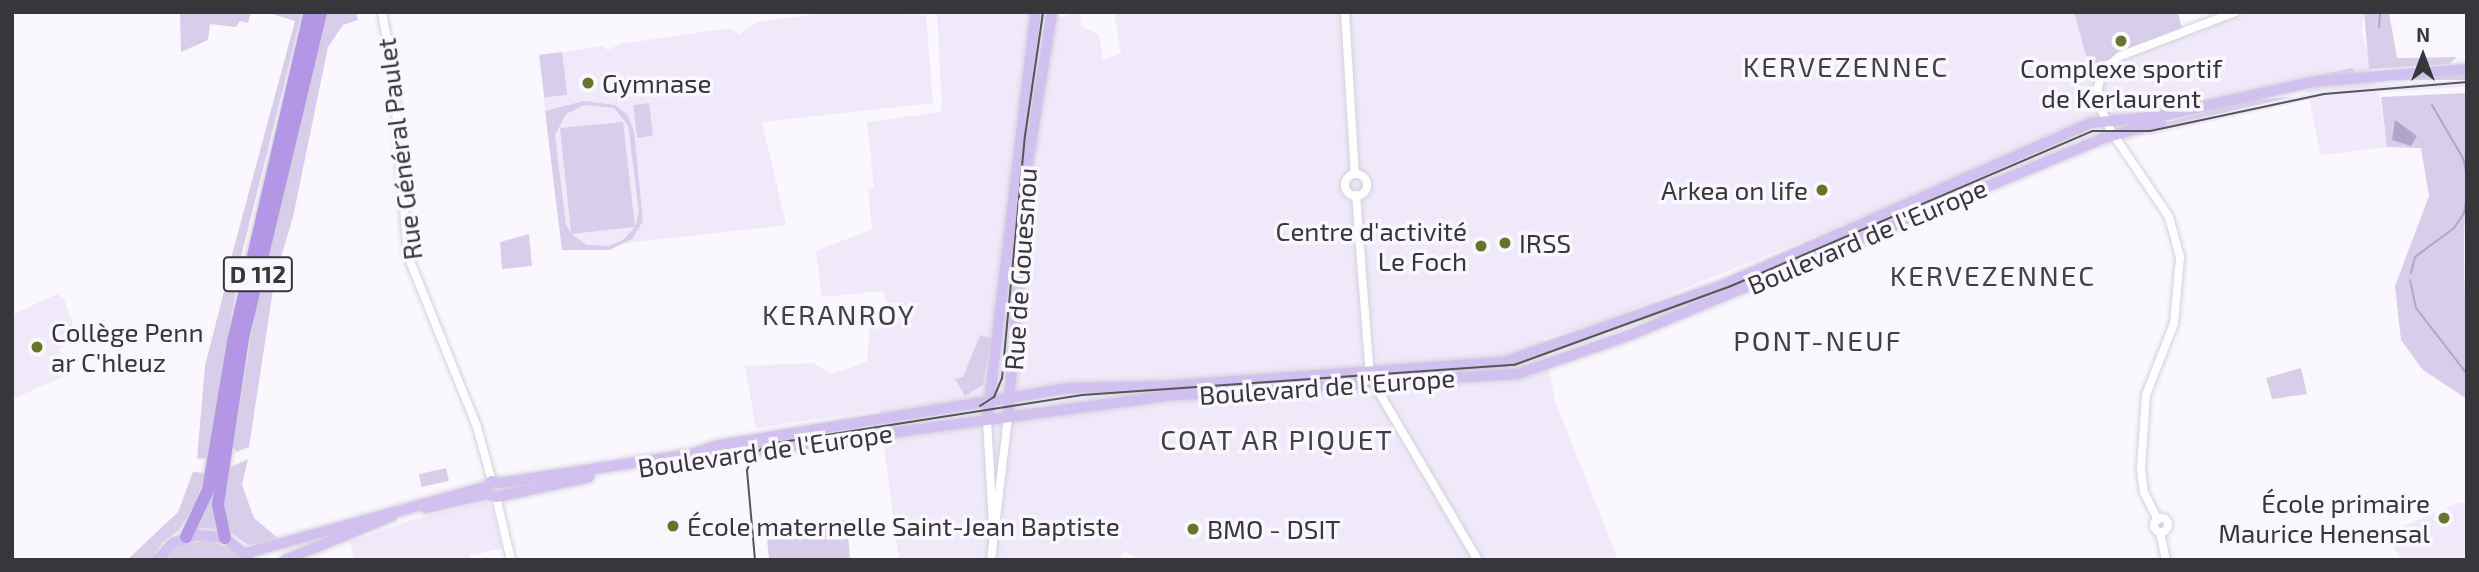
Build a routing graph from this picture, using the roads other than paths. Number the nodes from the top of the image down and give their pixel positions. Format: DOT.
graph roads {
  1 [pos="310,12"];
  2 [pos="321,12"];
  3 [pos="382,12"];
  4 [pos="1036,12"];
  5 [pos="1052,12"];
  6 [pos="1345,12"];
  7 [pos="2235,12"];
  8 [pos="2467,70"];
  9 [pos="2105,119"];
  10 [pos="2114,136"];
  11 [pos="1355,174"];
  12 [pos="1356,195"];
  13 [pos="1371,378"];
  14 [pos="1011,396"];
  15 [pos="990,398"];
  16 [pos="1008,416"];
  17 [pos="987,420"];
  18 [pos="494,489"];
  19 [pos="993,527"];
  20 [pos="186,537"];
  21 [pos="225,538"];
  22 [pos="248,556"];
  23 [pos="157,560"];
  24 [pos="285,560"];
  25 [pos="511,560"];
  26 [pos="990,560"];
  27 [pos="1478,560"];
  28 [pos="2166,560"];
  1 -- 20 [label="highway, D 112"];
  2 -- 21 [label="highway, D 112"];
  3 -- 18 [label="street, Rue Général Paulet"];
  4 -- 15 [label="main road, Rue de Gouesnou"];
  5 -- 14 [label="main road, Rue de Gouesnou"];
  6 -- 11 [label="street"];
  7 -- 9 [label="street"];
  8 -- 9 [label="main road"];
  8 -- 10 [label="main road, Boulevard de l'Europe"];
  9 -- 10 [label="street"];
  9 -- 13 [label="main road, Boulevard de l'Europe"];
  10 -- 13 [label="main road, Boulevard de l'Europe"];
  10 -- 28 [label="street"];
  11 -- 12 [label="street"];
  11 -- 12 [label="street"];
  12 -- 13 [label="street"];
  13 -- 14 [label="main road, Boulevard de l'Europe"];
  13 -- 16 [label="main road, Boulevard de l'Europe"];
  13 -- 27 [label="street"];
  14 -- 15 [label="main road, Boulevard de l'Europe"];
  14 -- 16 [label="main road, Rue de Gouesnou"];
  15 -- 17 [label="main road, Rue de Gouesnou"];
  15 -- 18 [label="main road, Boulevard de l'Europe"];
  16 -- 17 [label="main road, Boulevard de l'Europe"];
  16 -- 19 [label="street, Rue de Gouesnou"];
  17 -- 18 [label="main road, Boulevard de l'Europe"];
  17 -- 19 [label="street, Rue de Gouesnou"];
  18 -- 22 [label="main road, Boulevard de l'Europe"];
  18 -- 24 [label="main road, Boulevard de l'Europe"];
  18 -- 25 [label="street, Rue Général Paulet"];
  19 -- 26 [label="street, Rue de Gouesnou"];
  20 -- 21 [label="main road"];
  20 -- 23 [label="main road"];
  21 -- 22 [label="main road"];
}
